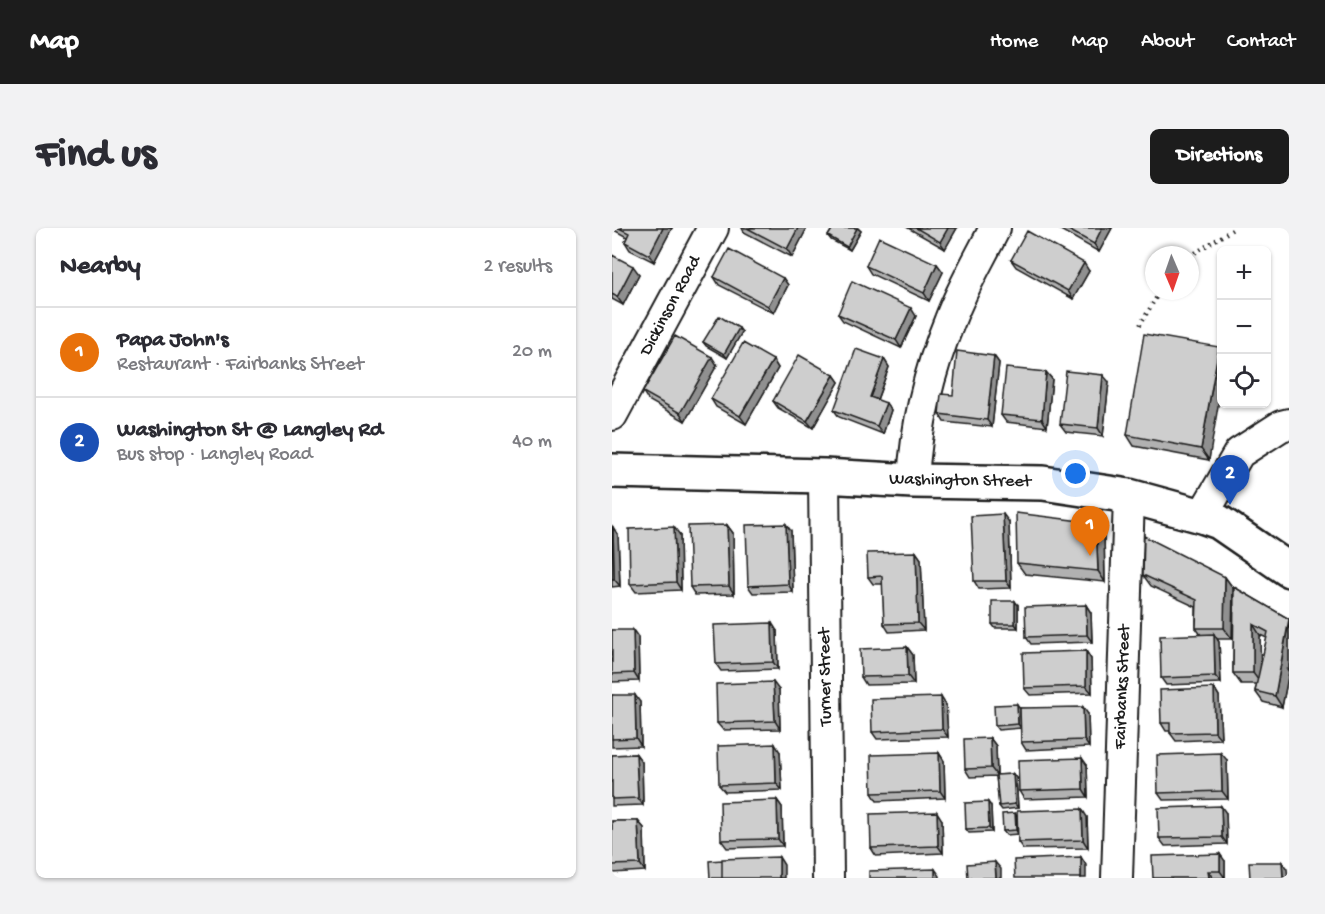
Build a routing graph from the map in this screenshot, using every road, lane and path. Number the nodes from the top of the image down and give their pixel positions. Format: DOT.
graph roads {
  1 [pos="713,228"];
  2 [pos="994,228"];
  3 [pos="1236,228"];
  4 [pos="1199,251"];
  5 [pos="1155,300"];
  6 [pos="1140,325"];
  7 [pos="612,415"];
  8 [pos="1289,424"];
  9 [pos="612,471"];
  10 [pos="824,476"];
  11 [pos="913,481"];
  12 [pos="1129,496"];
  13 [pos="1202,516"];
  14 [pos="1289,570"];
  15 [pos="828,878"];
  16 [pos="1117,878"];
  1 -- 7 [label="street, Dickinson Road"];
  2 -- 11 [label="street"];
  3 -- 4 [label="path"];
  5 -- 6 [label="path"];
  8 -- 13 [label="street"];
  9 -- 10 [label="main road, Washington Street"];
  10 -- 11 [label="main road, Washington Street"];
  10 -- 15 [label="street, Turner Street"];
  11 -- 12 [label="main road, Washington Street"];
  12 -- 13 [label="main road, Washington Street"];
  12 -- 16 [label="street, Fairbanks Street"];
  13 -- 14 [label="main road, Washington Street"];
}
